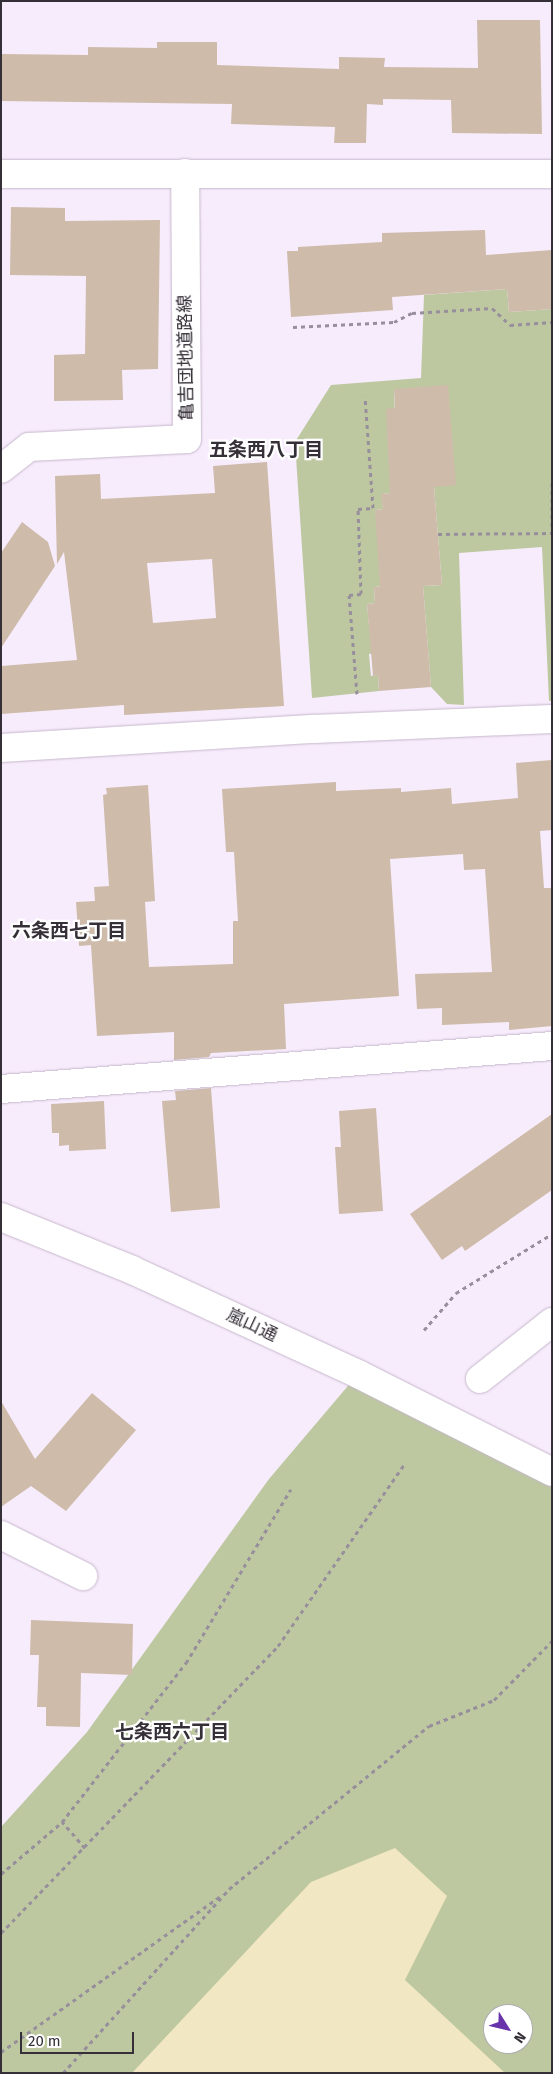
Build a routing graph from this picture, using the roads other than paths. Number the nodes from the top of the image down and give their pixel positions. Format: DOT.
graph roads {
  1 [pos="185,173"];
  2 [pos="1,174"];
  3 [pos="552,174"];
  4 [pos="1,469"];
  5 [pos="552,719"];
  6 [pos="1,748"];
  7 [pos="552,1046"];
  8 [pos="1,1089"];
  9 [pos="1,1217"];
  10 [pos="552,1322"];
  11 [pos="480,1379"];
  12 [pos="552,1472"];
  13 [pos="1,1535"];
  14 [pos="83,1576"];
  1 -- 2 [label="street"];
  1 -- 3 [label="street"];
  1 -- 4 [label="street, 亀吉団地道路線"];
  5 -- 6 [label="street"];
  7 -- 8 [label="street"];
  9 -- 12 [label="street, 嵐山通"];
  10 -- 11 [label="street"];
  13 -- 14 [label="street"];
}
